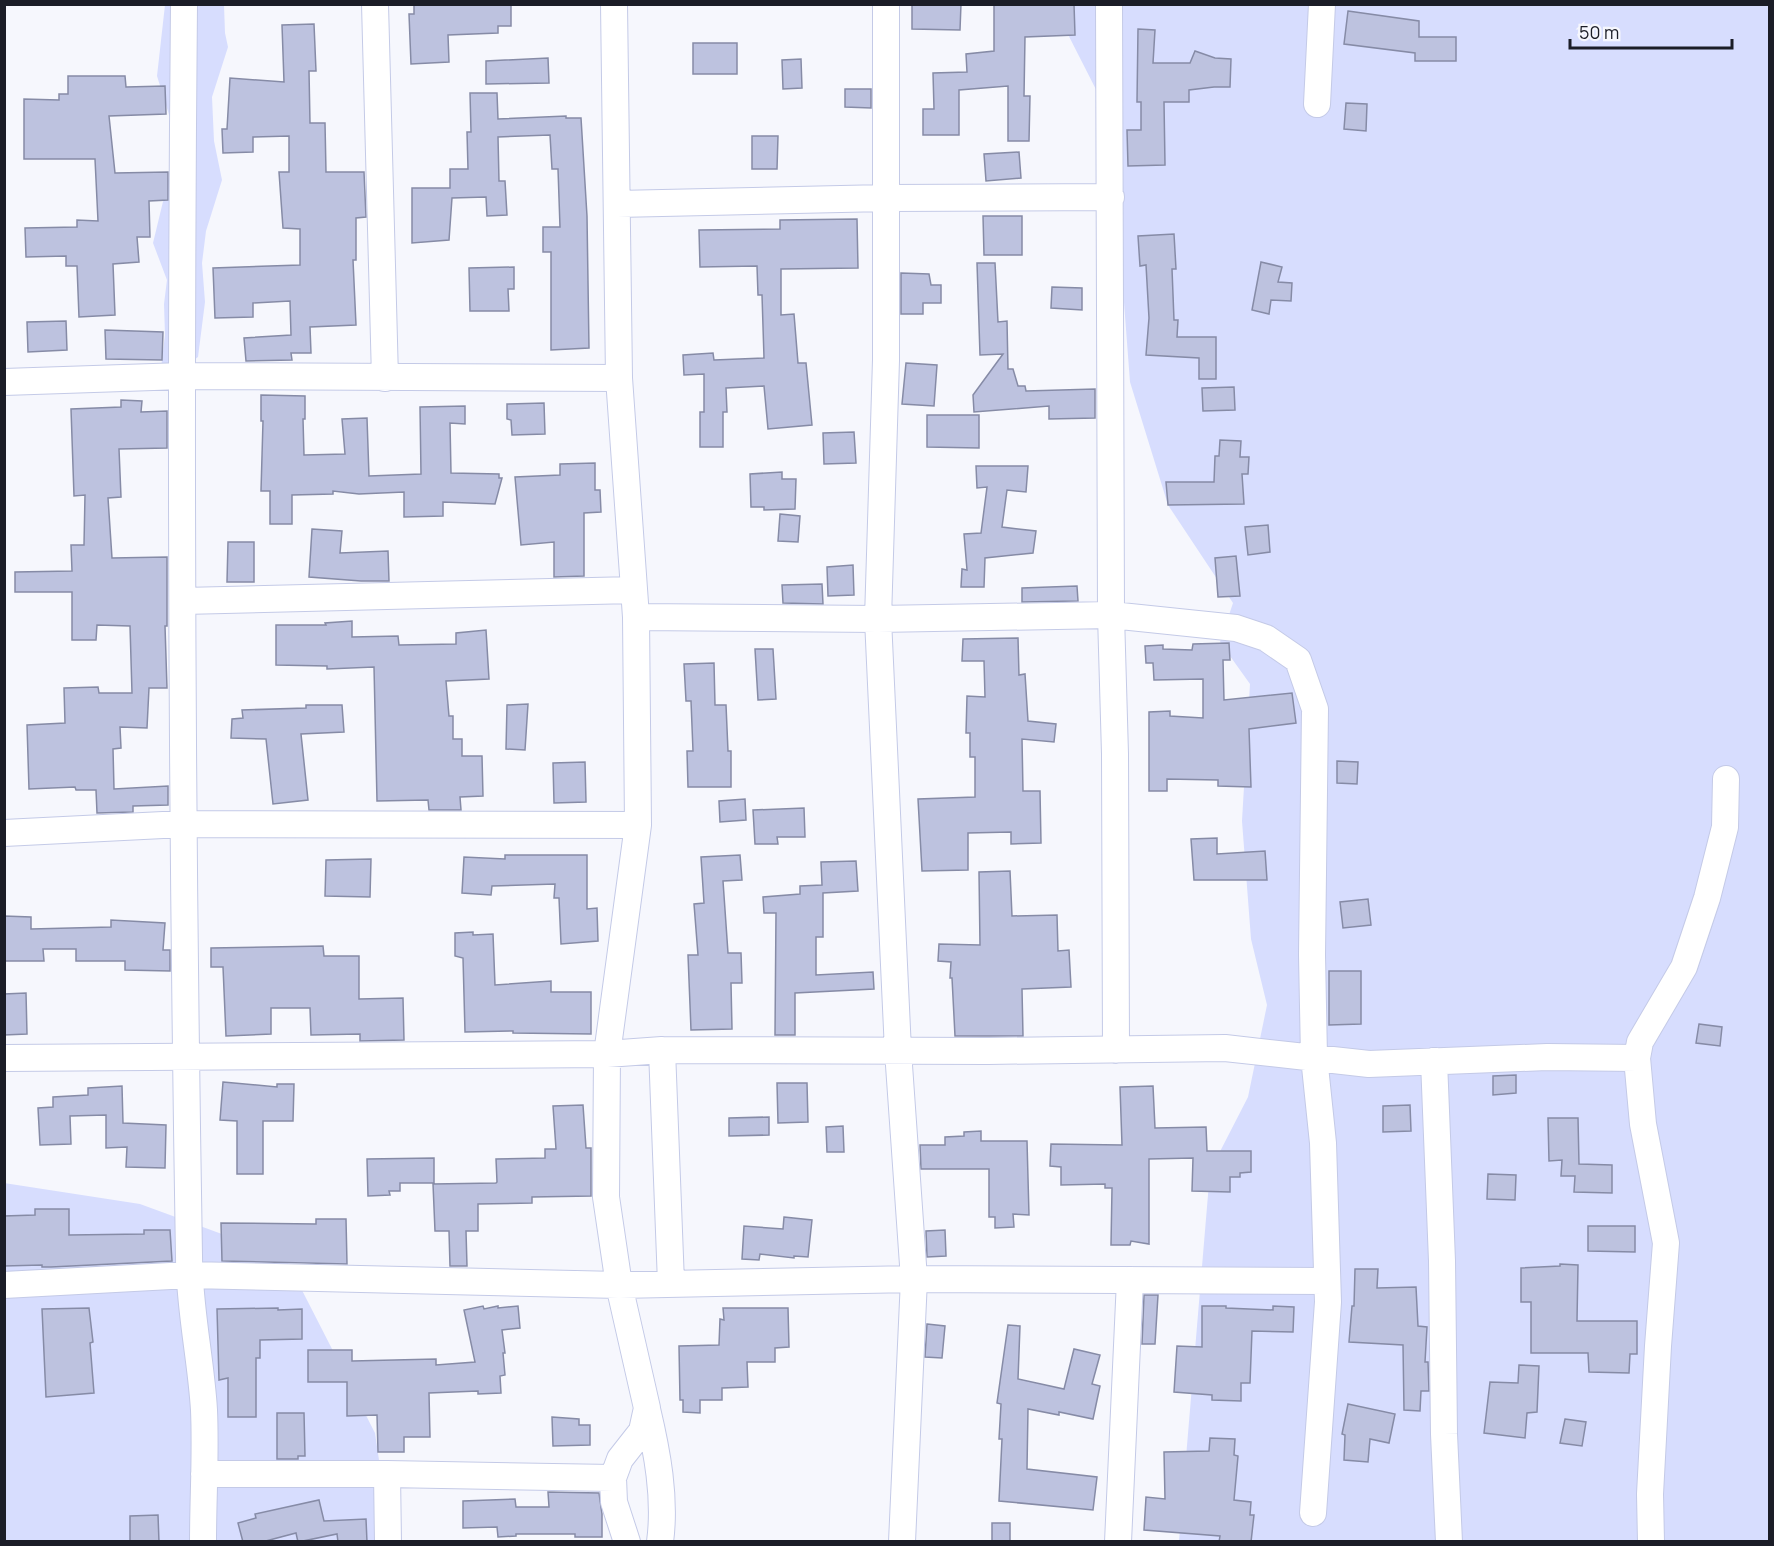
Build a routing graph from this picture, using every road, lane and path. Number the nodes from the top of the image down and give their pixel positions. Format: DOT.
graph roads {
  1 [pos="184,4"];
  2 [pos="375,4"];
  3 [pos="614,4"];
  4 [pos="886,4"];
  5 [pos="1109,4"];
  6 [pos="1322,4"];
  7 [pos="1317,104"];
  8 [pos="1111,197"];
  9 [pos="886,198"];
  10 [pos="617,204"];
  11 [pos="183,376"];
  12 [pos="385,378"];
  13 [pos="619,378"];
  14 [pos="4,382"];
  15 [pos="634,591"];
  16 [pos="183,600"];
  17 [pos="1111,615"];
  18 [pos="636,617"];
  19 [pos="878,619"];
  20 [pos="1726,779"];
  21 [pos="183,824"];
  22 [pos="638,825"];
  23 [pos="4,833"];
  24 [pos="662,1050"];
  25 [pos="1116,1050"];
  26 [pos="898,1051"];
  27 [pos="607,1054"];
  28 [pos="186,1057"];
  29 [pos="1314,1057"];
  30 [pos="4,1058"];
  31 [pos="1636,1058"];
  32 [pos="1434,1061"];
  33 [pos="189,1275"];
  34 [pos="914,1279"];
  35 [pos="1130,1280"];
  36 [pos="1327,1281"];
  37 [pos="671,1283"];
  38 [pos="4,1285"];
  39 [pos="620,1285"];
  40 [pos="647,1408"];
  41 [pos="204,1474"];
  42 [pos="387,1474"];
  43 [pos="613,1478"];
  44 [pos="1313,1514"];
  45 [pos="203,1542"];
  46 [pos="388,1542"];
  47 [pos="627,1542"];
  48 [pos="660,1542"];
  49 [pos="902,1542"];
  50 [pos="1118,1542"];
  51 [pos="1449,1542"];
  52 [pos="1652,1542"];
  1 -- 11 [label="street"];
  2 -- 12 [label="street"];
  3 -- 10 [label="street"];
  4 -- 9 [label="street"];
  5 -- 8 [label="street"];
  6 -- 7 [label="street"];
  8 -- 9 [label="street"];
  8 -- 17 [label="street"];
  9 -- 10 [label="street"];
  9 -- 19 [label="street"];
  10 -- 13 [label="street"];
  11 -- 12 [label="street"];
  11 -- 14 [label="street"];
  11 -- 16 [label="street"];
  12 -- 13 [label="street"];
  13 -- 15 [label="street"];
  15 -- 16 [label="street"];
  15 -- 18 [label="street"];
  16 -- 21 [label="street"];
  17 -- 19 [label="street"];
  17 -- 25 [label="street"];
  17 -- 29 [label="street"];
  18 -- 19 [label="street"];
  18 -- 22 [label="street"];
  19 -- 26 [label="street"];
  20 -- 31 [label="street"];
  21 -- 22 [label="street"];
  21 -- 23 [label="street"];
  21 -- 28 [label="street"];
  22 -- 27 [label="street"];
  24 -- 26 [label="street"];
  24 -- 27 [label="street"];
  24 -- 37 [label="street"];
  25 -- 26 [label="street"];
  25 -- 29 [label="street"];
  26 -- 34 [label="street"];
  27 -- 28 [label="street"];
  27 -- 39 [label="street"];
  28 -- 30 [label="street"];
  28 -- 33 [label="street"];
  29 -- 32 [label="street"];
  29 -- 36 [label="street"];
  31 -- 32 [label="street"];
  31 -- 52 [label="street"];
  32 -- 51 [label="street"];
  33 -- 38 [label="street"];
  33 -- 39 [label="street"];
  33 -- 41 [label="street"];
  34 -- 35 [label="street"];
  34 -- 37 [label="street"];
  34 -- 49 [label="street"];
  35 -- 36 [label="street"];
  35 -- 50 [label="street"];
  36 -- 44 [label="street"];
  37 -- 39 [label="street"];
  39 -- 40 [label="street"];
  40 -- 43 [label="street"];
  40 -- 48 [label="street"];
  41 -- 42 [label="street"];
  41 -- 45 [label="street"];
  42 -- 43 [label="street"];
  42 -- 46 [label="street"];
  43 -- 47 [label="street"];
}
